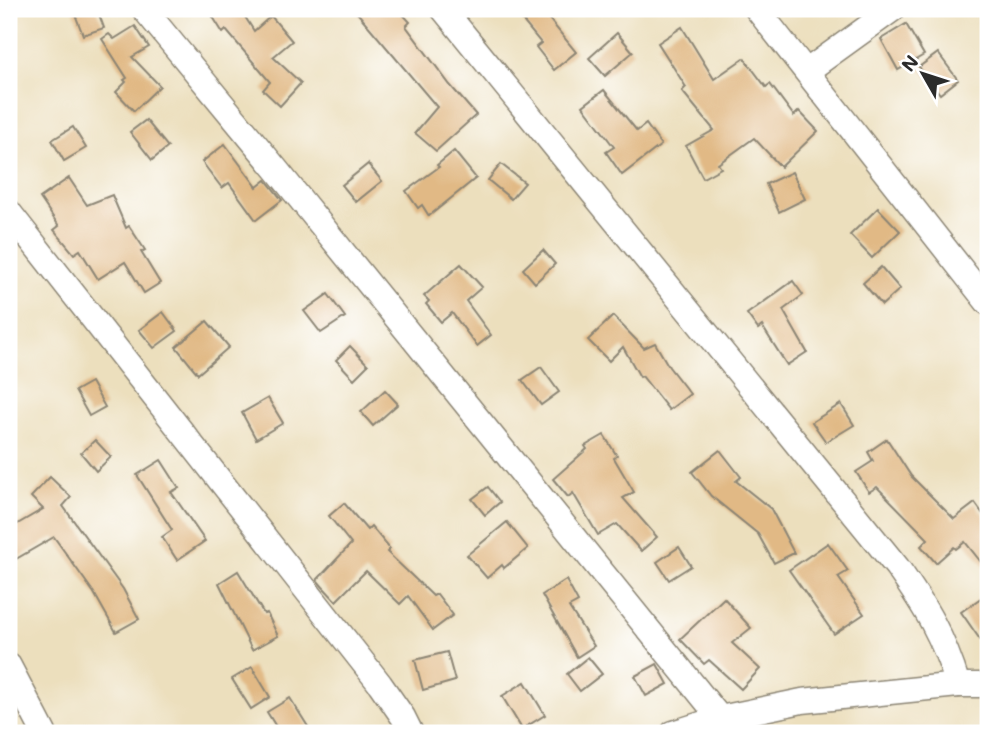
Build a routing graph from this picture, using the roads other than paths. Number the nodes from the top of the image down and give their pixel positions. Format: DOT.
graph roads {
  1 [pos="144,9"];
  2 [pos="443,9"];
  3 [pos="757,9"];
  4 [pos="892,9"];
  5 [pos="807,71"];
  6 [pos="9,212"];
  7 [pos="988,303"];
  8 [pos="9,666"];
  9 [pos="958,685"];
  10 [pos="988,685"];
  11 [pos="720,718"];
  12 [pos="44,733"];
  13 [pos="411,733"];
  14 [pos="673,733"];
  1 -- 11 [label="street"];
  2 -- 9 [label="street"];
  3 -- 5 [label="street"];
  4 -- 5 [label="street"];
  5 -- 7 [label="street"];
  6 -- 13 [label="street"];
  8 -- 12 [label="street"];
  9 -- 10 [label="street"];
  9 -- 11 [label="street"];
  11 -- 14 [label="street"];
}
